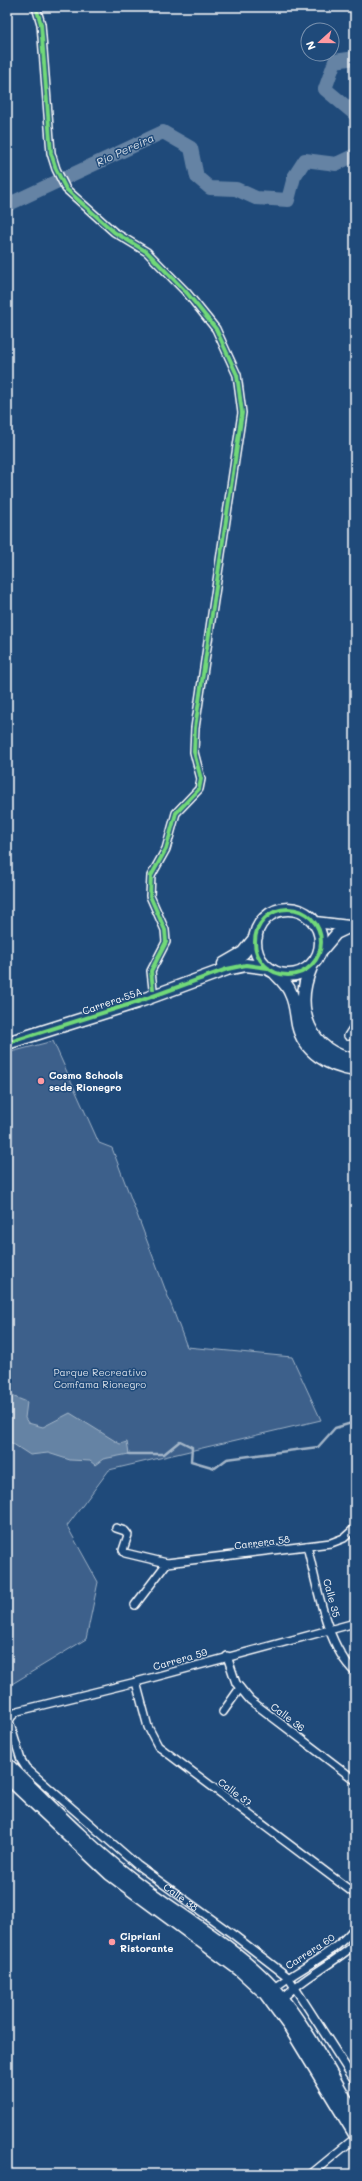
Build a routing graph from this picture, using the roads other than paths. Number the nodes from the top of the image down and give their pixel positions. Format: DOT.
graph roads {
  1 [pos="36,7"];
  2 [pos="315,922"];
  3 [pos="353,926"];
  4 [pos="256,937"];
  5 [pos="320,953"];
  6 [pos="311,967"];
  7 [pos="271,970"];
  8 [pos="153,989"];
  9 [pos="355,1025"];
  10 [pos="348,1036"];
  11 [pos="7,1037"];
  12 [pos="7,1043"];
  13 [pos="355,1060"];
  14 [pos="355,1070"];
  15 [pos="116,1528"];
  16 [pos="355,1528"];
  17 [pos="308,1546"];
  18 [pos="167,1564"];
  19 [pos="135,1605"];
  20 [pos="355,1623"];
  21 [pos="329,1629"];
  22 [pos="227,1656"];
  23 [pos="355,1672"];
  24 [pos="136,1682"];
  25 [pos="240,1688"];
  26 [pos="223,1712"];
  27 [pos="12,1716"];
  28 [pos="7,1764"];
  29 [pos="7,1776"];
  30 [pos="355,1780"];
  31 [pos="355,1894"];
  32 [pos="355,1927"];
  33 [pos="355,1944"];
  34 [pos="288,1977"];
  35 [pos="294,1986"];
  36 [pos="273,1988"];
  37 [pos="282,1999"];
  38 [pos="326,2067"];
  39 [pos="355,2081"];
  40 [pos="355,2104"];
  41 [pos="355,2116"];
  42 [pos="355,2134"];
  43 [pos="355,2138"];
  44 [pos="311,2174"];
  1 -- 8 [label="street"];
  2 -- 3 [label="main road"];
  2 -- 4 [label="main road"];
  2 -- 5 [label="main road"];
  3 -- 5 [label="main road"];
  4 -- 7 [label="main road"];
  4 -- 8 [label="main road, Carrera 55A"];
  5 -- 6 [label="main road"];
  6 -- 7 [label="main road"];
  6 -- 13 [label="main road"];
  7 -- 12 [label="main road, Carrera 55A"];
  7 -- 14 [label="main road"];
  8 -- 11 [label="main road, Carrera 55A"];
  9 -- 10 [label="street"];
  15 -- 18 [label="street"];
  16 -- 17 [label="street, Carrera 58"];
  17 -- 18 [label="street, Carrera 58"];
  17 -- 21 [label="street, Calle 35"];
  18 -- 19 [label="street"];
  20 -- 21 [label="street, Carrera 59"];
  21 -- 22 [label="street, Carrera 59"];
  21 -- 23 [label="street, Calle 35"];
  22 -- 24 [label="street, Carrera 59"];
  22 -- 25 [label="street, Calle 36"];
  24 -- 27 [label="street, Carrera 59"];
  24 -- 31 [label="street, Calle 37"];
  25 -- 26 [label="street"];
  25 -- 30 [label="street, Calle 36"];
  27 -- 34 [label="street, Calle 38"];
  28 -- 36 [label="main road, Calle 38"];
  29 -- 42 [label="main road"];
  32 -- 34 [label="street, Carrera 60"];
  33 -- 35 [label="street, Carrera 60"];
  34 -- 35 [label="street, Calle 38"];
  34 -- 36 [label="street, Carrera 60"];
  35 -- 37 [label="street, Carrera 60"];
  35 -- 39 [label="street, Calle 38"];
  36 -- 37 [label="main road, Calle 38"];
  37 -- 38 [label="main road, Calle 38"];
  38 -- 40 [label="main road"];
  38 -- 41 [label="main road"];
  43 -- 44 [label="street"];
}
